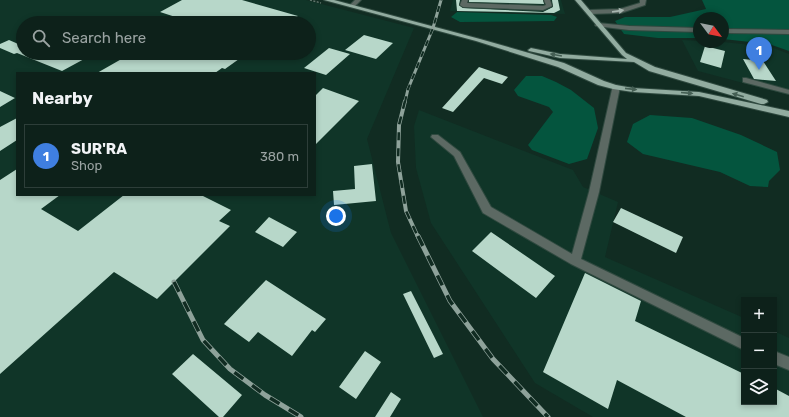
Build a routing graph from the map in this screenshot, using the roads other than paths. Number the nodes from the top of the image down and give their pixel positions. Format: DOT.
graph roads {
  1 [pos="328,0"];
  2 [pos="358,0"];
  3 [pos="465,0"];
  4 [pos="547,0"];
  5 [pos="577,0"];
  6 [pos="643,0"];
  7 [pos="352,6"];
  8 [pos="589,12"];
  9 [pos="598,24"];
  10 [pos="693,30"];
  11 [pos="729,31"];
  12 [pos="789,32"];
  13 [pos="478,40"];
  14 [pos="614,45"];
  15 [pos="599,59"];
  16 [pos="638,62"];
  17 [pos="652,69"];
  18 [pos="588,70"];
  19 [pos="746,80"];
  20 [pos="616,87"];
  21 [pos="648,90"];
  22 [pos="789,92"];
  23 [pos="789,110"];
  24 [pos="789,114"];
  25 [pos="434,137"];
  26 [pos="575,261"];
  27 [pos="741,343"];
  28 [pos="777,358"];
  29 [pos="789,364"];
  1 -- 7 [label="main road"];
  2 -- 7 [label="lane"];
  3 -- 4 [label="lane"];
  5 -- 8 [label="main road"];
  8 -- 6 [label="lane, one-way"];
  7 -- 13 [label="main road"];
  8 -- 9 [label="main road"];
  9 -- 10 [label="lane"];
  9 -- 14 [label="main road"];
  11 -- 12 [label="lane"];
  15 -- 13 [label="main road, one-way"];
  13 -- 18 [label="main road"];
  14 -- 15 [label="main road"];
  14 -- 16 [label="main road"];
  15 -- 16 [label="main road"];
  15 -- 18 [label="main road"];
  16 -- 17 [label="main road"];
  17 -- 21 [label="main road"];
  23 -- 17 [label="main road, one-way"];
  18 -- 20 [label="main road"];
  19 -- 22 [label="lane"];
  20 -- 21 [label="main road, one-way"];
  20 -- 26 [label="lane"];
  21 -- 24 [label="main road, one-way"];
  25 -- 26 [label="lane"];
  26 -- 27 [label="lane"];
  28 -- 29 [label="lane"];
}
